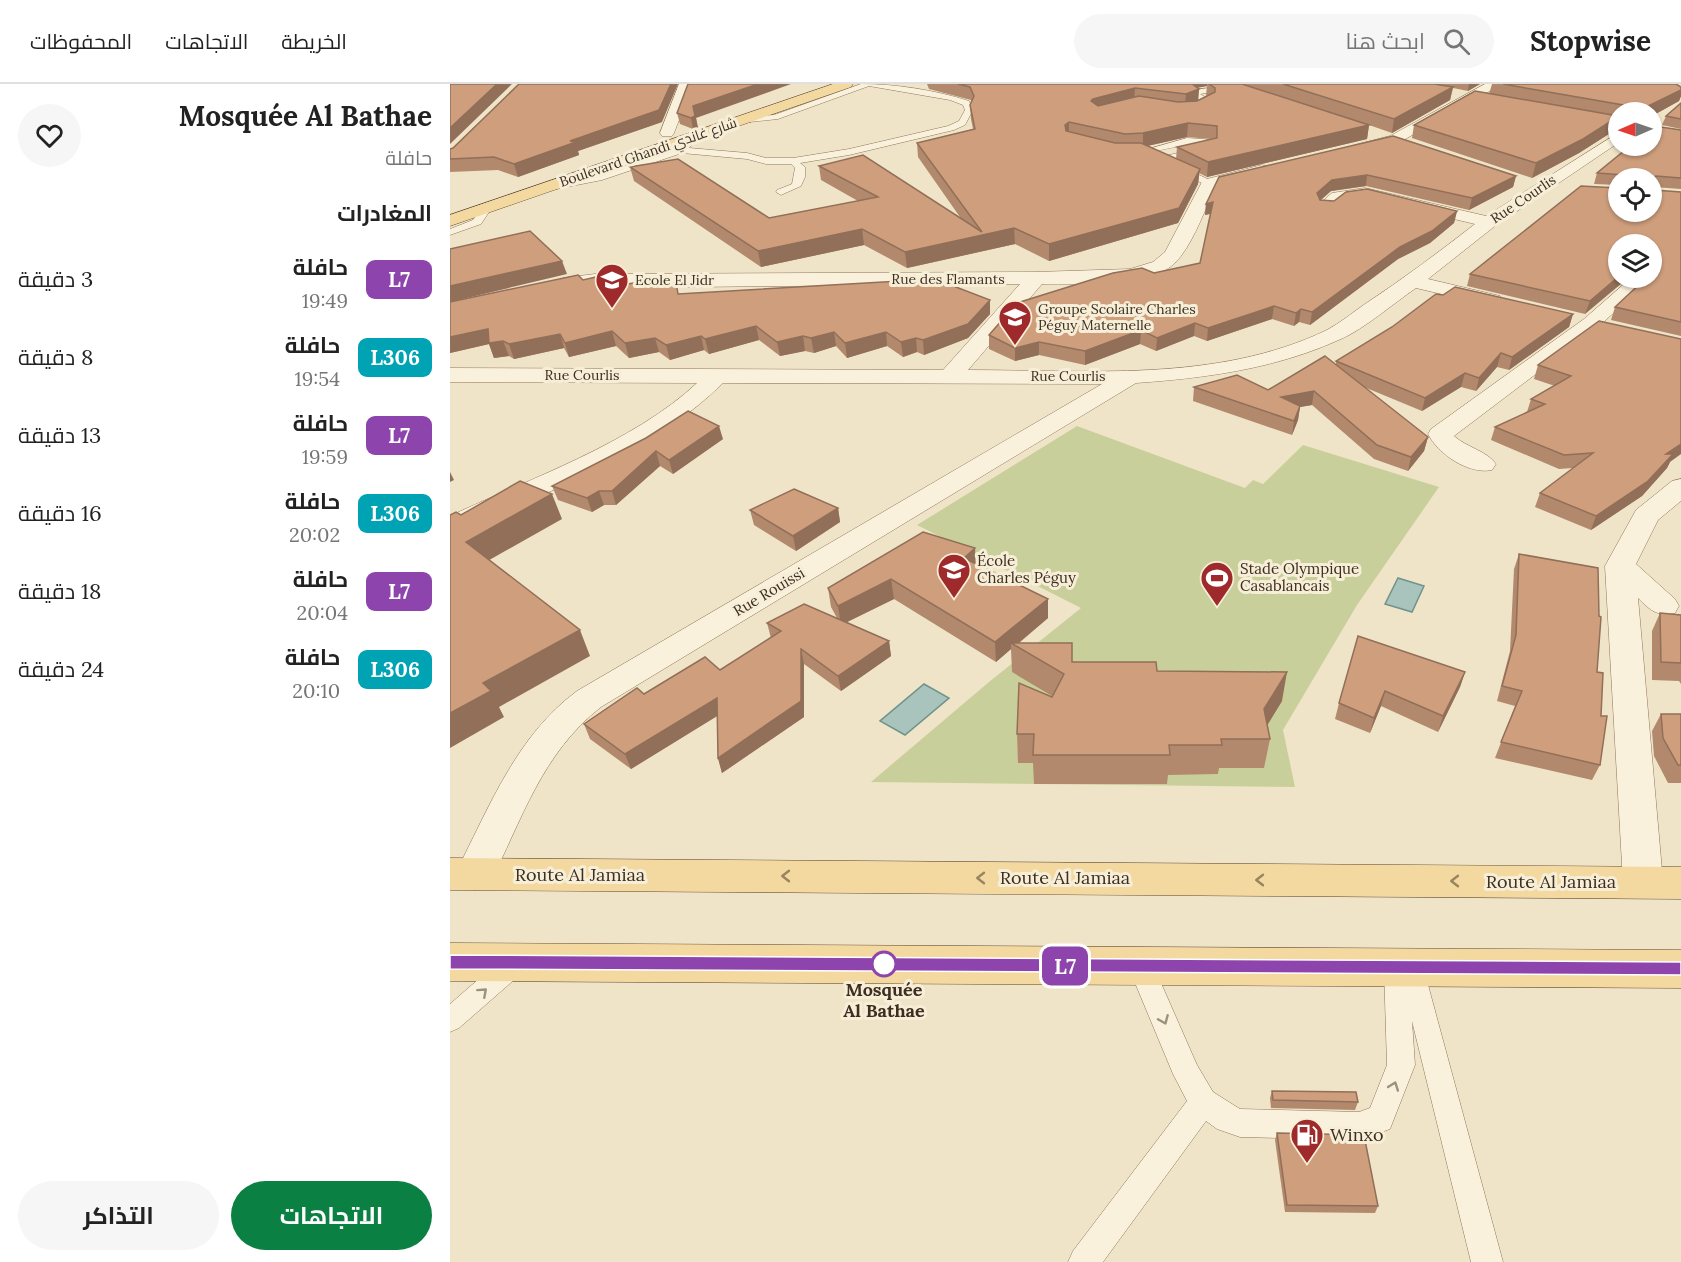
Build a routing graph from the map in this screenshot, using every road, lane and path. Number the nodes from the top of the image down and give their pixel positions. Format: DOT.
graph roads {
  1 [pos="686,84"];
  2 [pos="811,84"];
  3 [pos="846,84"];
  4 [pos="868,84"];
  5 [pos="1191,84"];
  6 [pos="1495,84"];
  7 [pos="1210,90"];
  8 [pos="1222,90"];
  9 [pos="1449,93"];
  10 [pos="1470,97"];
  11 [pos="1493,101"];
  12 [pos="1188,110"];
  13 [pos="740,120"];
  14 [pos="1372,132"];
  15 [pos="667,133"];
  16 [pos="692,136"];
  17 [pos="1395,140"];
  18 [pos="1608,143"];
  19 [pos="1417,147"];
  20 [pos="681,150"];
  21 [pos="1338,153"];
  22 [pos="1161,160"];
  23 [pos="793,161"];
  24 [pos="1280,166"];
  25 [pos="1517,180"];
  26 [pos="1209,183"];
  27 [pos="546,188"];
  28 [pos="1539,188"];
  29 [pos="1573,190"];
  30 [pos="781,192"];
  31 [pos="1326,206"];
  32 [pos="450,208"];
  33 [pos="486,209"];
  34 [pos="450,221"];
  35 [pos="1489,222"];
  36 [pos="450,232"];
  37 [pos="1036,278"];
  38 [pos="1413,280"];
  39 [pos="550,286"];
  40 [pos="1632,288"];
  41 [pos="1513,305"];
  42 [pos="1580,321"];
  43 [pos="1613,329"];
  44 [pos="450,375"];
  45 [pos="500,375"];
  46 [pos="717,376"];
  47 [pos="950,376"];
  48 [pos="1130,376"];
  49 [pos="450,396"];
  50 [pos="1483,464"];
  51 [pos="1681,487"];
  52 [pos="450,526"];
  53 [pos="1620,566"];
  54 [pos="1664,606"];
  55 [pos="463,874"];
  56 [pos="1662,882"];
  57 [pos="450,962"];
  58 [pos="515,963"];
  59 [pos="1141,966"];
  60 [pos="1404,967"];
  61 [pos="1681,969"];
  62 [pos="450,1020"];
  63 [pos="1203,1102"];
  64 [pos="1084,1262"];
  65 [pos="1487,1262"];
  1 -- 15 [label="street"];
  2 -- 15 [label="main road, Boulevard Ghandi شارع غاندي"];
  3 -- 13 [label="main road, Boulevard Ghandi شارع غاندي"];
  4 -- 13 [label="lane"];
  4 -- 23 [label="lane"];
  5 -- 7 [label="lane"];
  6 -- 10 [label="street"];
  7 -- 8 [label="lane"];
  7 -- 12 [label="lane"];
  9 -- 10 [label="street"];
  10 -- 11 [label="street"];
  10 -- 17 [label="street"];
  13 -- 16 [label="main road, Boulevard Ghandi شارع غاندي"];
  14 -- 17 [label="street"];
  15 -- 32 [label="main road, Boulevard Ghandi شارع غاندي"];
  16 -- 20 [label="lane"];
  16 -- 27 [label="main road, Boulevard Ghandi شارع غاندي"];
  17 -- 19 [label="street"];
  17 -- 21 [label="street"];
  18 -- 28 [label="street, Rue Courlis"];
  20 -- 23 [label="lane"];
  20 -- 27 [label="lane"];
  22 -- 22 [label="lane"];
  22 -- 26 [label="lane"];
  23 -- 30 [label="lane"];
  24 -- 26 [label="street"];
  25 -- 28 [label="street"];
  26 -- 37 [label="street, Rue des Flamants"];
  27 -- 33 [label="main road, Boulevard Ghandi شارع غاندي"];
  28 -- 29 [label="street"];
  28 -- 35 [label="street, Rue Courlis"];
  31 -- 35 [label="street"];
  33 -- 34 [label="main road, Boulevard Ghandi شارع غاندي"];
  33 -- 36 [label="lane"];
  35 -- 38 [label="street, Rue Courlis"];
  37 -- 39 [label="street, Rue des Flamants"];
  37 -- 47 [label="street"];
  38 -- 41 [label="street"];
  38 -- 48 [label="street, Rue Courlis"];
  40 -- 42 [label="street"];
  42 -- 43 [label="street"];
  42 -- 50 [label="street"];
  44 -- 45 [label="street, Rue Courlis"];
  45 -- 46 [label="street, Rue Courlis"];
  45 -- 49 [label="street"];
  46 -- 47 [label="street, Rue Courlis"];
  46 -- 52 [label="street"];
  47 -- 48 [label="street, Rue Courlis"];
  48 -- 55 [label="street, Rue Rouissi"];
  51 -- 53 [label="street"];
  53 -- 54 [label="street"];
  53 -- 56 [label="street"];
  56 -- 55 [label="main road, Route Al Jamiaa, one-way"];
  57 -- 58 [label="main road"];
  58 -- 59 [label="main road"];
  62 -- 58 [label="lane, one-way"];
  59 -- 60 [label="main road"];
  59 -- 63 [label="lane, one-way"];
  60 -- 61 [label="main road"];
  63 -- 60 [label="lane, one-way"];
  60 -- 65 [label="lane"];
  63 -- 64 [label="lane"];
}
